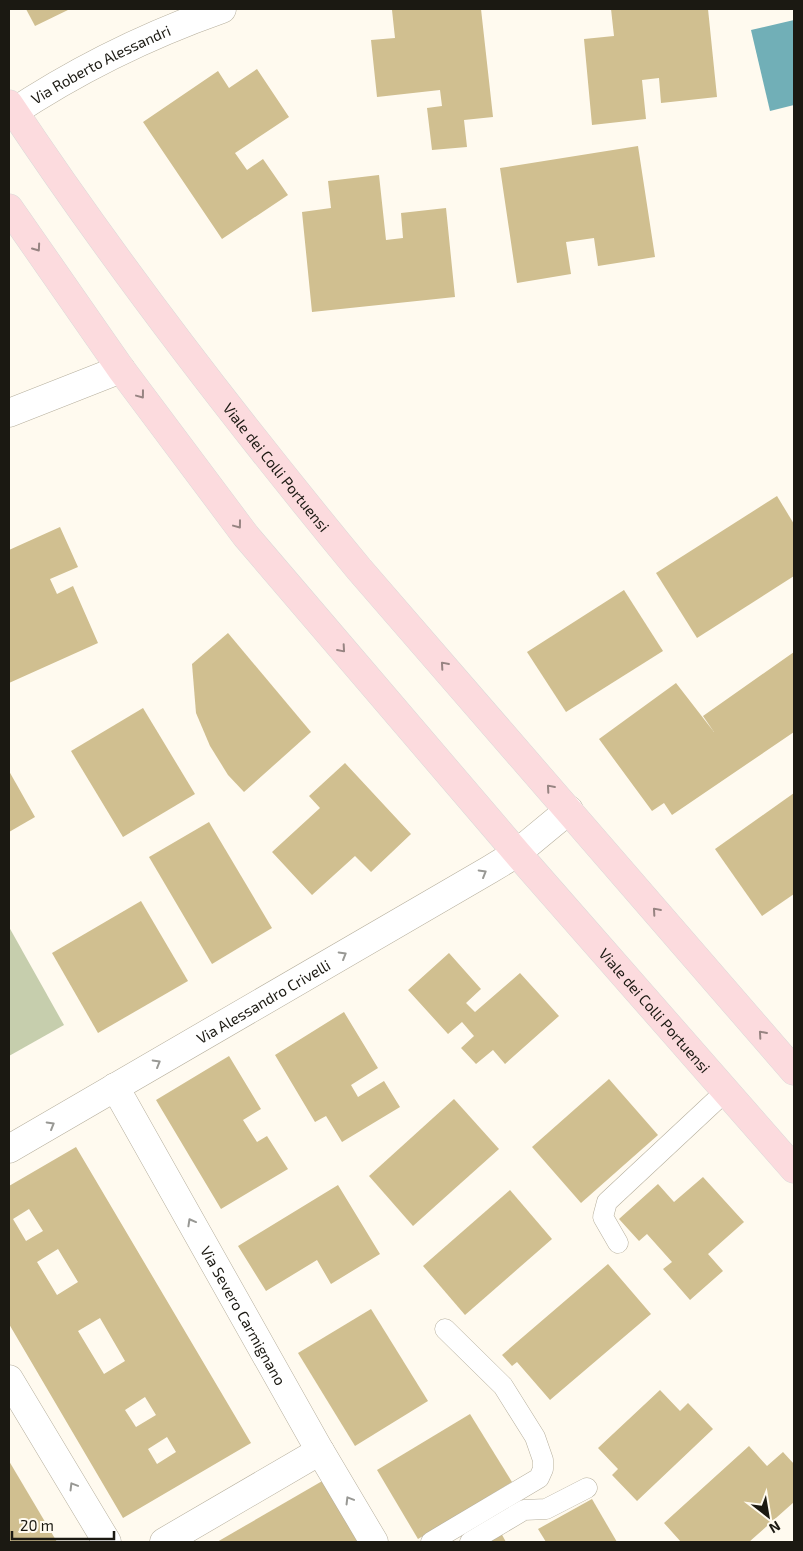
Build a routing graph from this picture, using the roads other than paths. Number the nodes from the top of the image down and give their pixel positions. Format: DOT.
graph roads {
  1 [pos="222,9"];
  2 [pos="10,110"];
  3 [pos="9,208"];
  4 [pos="122,369"];
  5 [pos="9,413"];
  6 [pos="569,810"];
  7 [pos="517,853"];
  8 [pos="794,1071"];
  9 [pos="115,1088"];
  10 [pos="727,1090"];
  11 [pos="9,1149"];
  12 [pos="794,1169"];
  13 [pos="618,1243"];
  14 [pos="445,1329"];
  15 [pos="9,1379"];
  16 [pos="320,1451"];
  17 [pos="587,1488"];
  18 [pos="107,1542"];
  19 [pos="164,1542"];
  20 [pos="374,1542"];
  21 [pos="431,1542"];
  22 [pos="470,1542"];
  1 -- 2 [label="street, Via Roberto Alessandri"];
  6 -- 2 [label="main road, Viale dei Colli Portuensi, one-way"];
  3 -- 4 [label="main road, Viale dei Colli Portuensi, one-way"];
  4 -- 5 [label="street"];
  4 -- 7 [label="main road, Viale dei Colli Portuensi, one-way"];
  6 -- 7 [label="street"];
  8 -- 6 [label="main road, Viale dei Colli Portuensi, one-way"];
  9 -- 7 [label="street, Via Alessandro Crivelli, one-way"];
  7 -- 10 [label="main road, Viale dei Colli Portuensi"];
  11 -- 9 [label="street, Via Alessandro Crivelli, one-way"];
  16 -- 9 [label="street, Via Severo Carmignano, one-way"];
  10 -- 12 [label="main road, Viale dei Colli Portuensi"];
  10 -- 13 [label="lane"];
  14 -- 21 [label="lane"];
  18 -- 15 [label="street, one-way"];
  16 -- 19 [label="street"];
  20 -- 16 [label="street, Via Severo Carmignano, one-way"];
  17 -- 22 [label="lane"];
}
